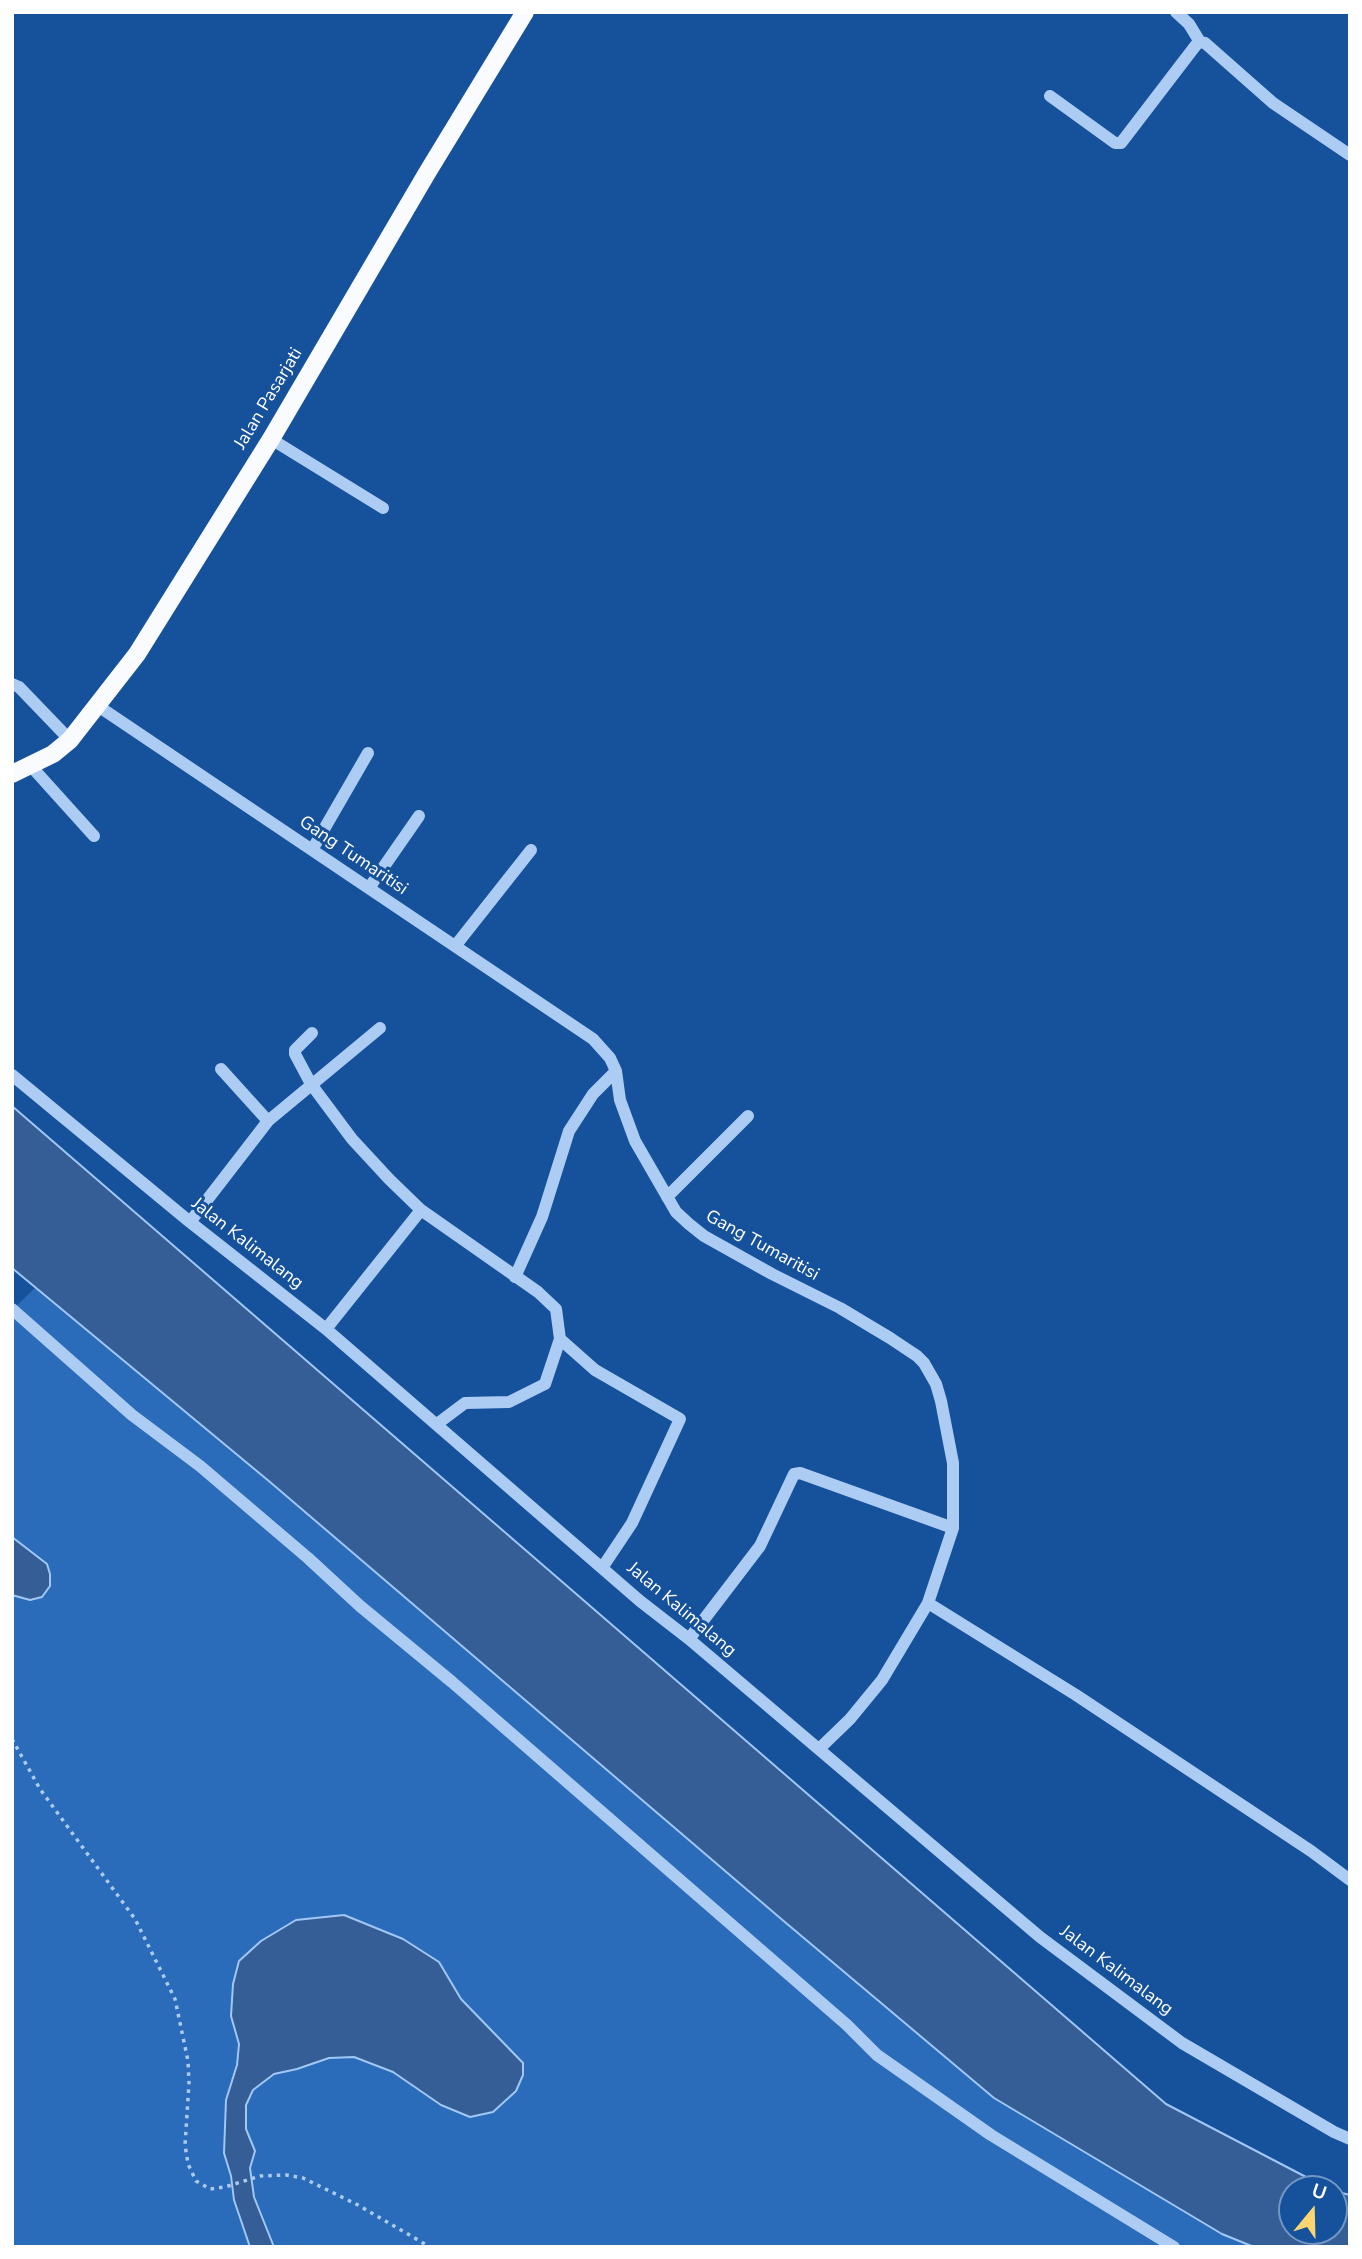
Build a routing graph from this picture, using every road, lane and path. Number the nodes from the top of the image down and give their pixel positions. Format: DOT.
graph roads {
  1 [pos="525,12"];
  2 [pos="1176,12"];
  3 [pos="1200,42"];
  4 [pos="1050,96"];
  5 [pos="1350,155"];
  6 [pos="271,439"];
  7 [pos="383,508"];
  8 [pos="12,684"];
  9 [pos="98,706"];
  10 [pos="70,740"];
  11 [pos="368,753"];
  12 [pos="30,765"];
  13 [pos="12,774"];
  14 [pos="419,817"];
  15 [pos="94,836"];
  16 [pos="312,850"];
  17 [pos="531,850"];
  18 [pos="369,888"];
  19 [pos="456,945"];
  20 [pos="380,1028"];
  21 [pos="312,1033"];
  22 [pos="221,1069"];
  23 [pos="616,1071"];
  24 [pos="12,1075"];
  25 [pos="311,1084"];
  26 [pos="748,1116"];
  27 [pos="268,1121"];
  28 [pos="667,1197"];
  29 [pos="421,1210"];
  30 [pos="190,1222"];
  31 [pos="515,1277"];
  32 [pos="12,1309"];
  33 [pos="326,1329"];
  34 [pos="560,1339"];
  35 [pos="437,1424"];
  36 [pos="953,1528"];
  37 [pos="603,1568"];
  38 [pos="928,1603"];
  39 [pos="689,1639"];
  40 [pos="12,1739"];
  41 [pos="820,1749"];
  42 [pos="1350,1880"];
  43 [pos="1350,2139"];
  44 [pos="430,2247"];
  45 [pos="1174,2247"];
  1 -- 6 [label="main road, Jalan Pasarjati"];
  2 -- 3 [label="street"];
  3 -- 4 [label="street"];
  3 -- 5 [label="street"];
  6 -- 7 [label="street"];
  6 -- 9 [label="main road, Jalan Pasarjati"];
  8 -- 10 [label="street"];
  9 -- 10 [label="main road, Jalan Pasarjati"];
  9 -- 16 [label="street, Gang Tumaritisi"];
  10 -- 12 [label="main road, Jalan Pasarjati"];
  11 -- 16 [label="street"];
  12 -- 13 [label="main road, Jalan Pasarjati"];
  12 -- 15 [label="street"];
  14 -- 18 [label="street"];
  16 -- 18 [label="street, Gang Tumaritisi"];
  17 -- 19 [label="street"];
  18 -- 19 [label="street, Gang Tumaritisi"];
  19 -- 23 [label="street, Gang Tumaritisi"];
  20 -- 25 [label="street"];
  21 -- 25 [label="street"];
  22 -- 27 [label="street"];
  23 -- 28 [label="street, Gang Tumaritisi"];
  23 -- 31 [label="street"];
  24 -- 30 [label="street, Jalan Kalimalang"];
  25 -- 27 [label="street"];
  25 -- 29 [label="street"];
  26 -- 28 [label="street"];
  27 -- 30 [label="street"];
  28 -- 36 [label="street, Gang Tumaritisi"];
  29 -- 31 [label="street"];
  29 -- 33 [label="street"];
  30 -- 33 [label="street, Jalan Kalimalang"];
  31 -- 34 [label="street"];
  32 -- 45 [label="street"];
  33 -- 35 [label="street, Jalan Kalimalang"];
  34 -- 35 [label="street"];
  34 -- 37 [label="street"];
  35 -- 37 [label="street, Jalan Kalimalang"];
  36 -- 38 [label="street, Gang Tumaritisi"];
  36 -- 39 [label="street"];
  37 -- 39 [label="street, Jalan Kalimalang"];
  38 -- 41 [label="street, Gang Tumaritisi"];
  38 -- 42 [label="street"];
  39 -- 41 [label="street, Jalan Kalimalang"];
  40 -- 44 [label="path"];
  41 -- 43 [label="street, Jalan Kalimalang"];
}
